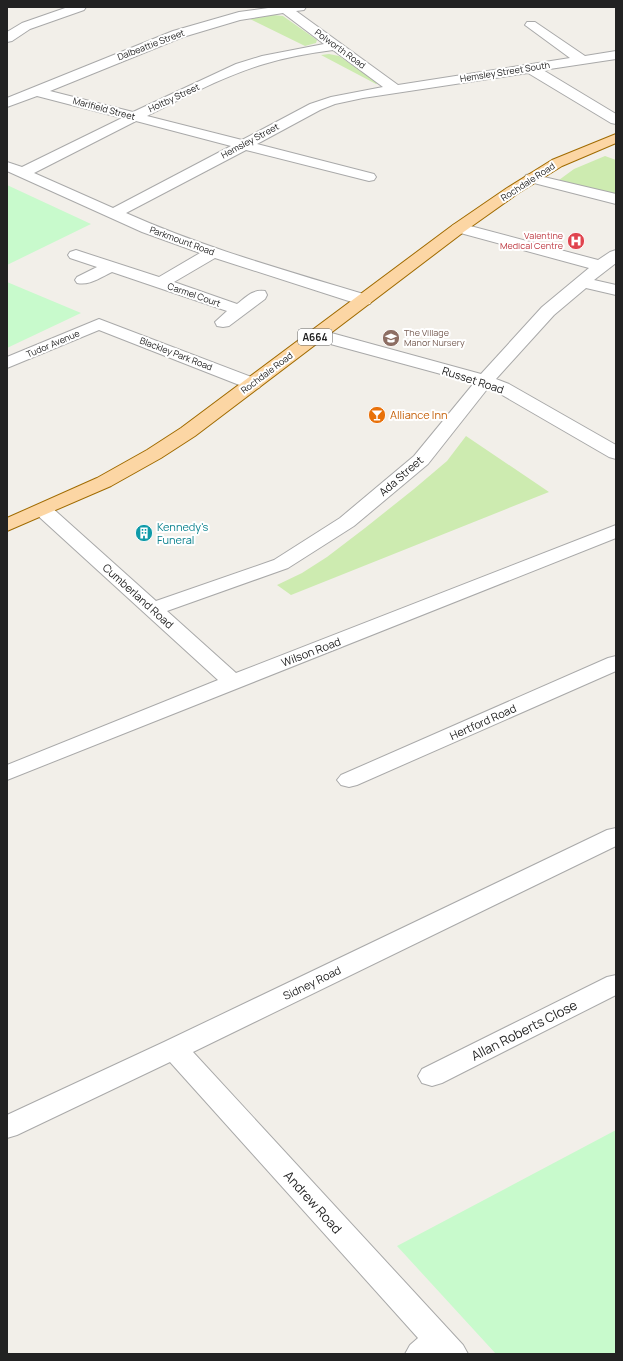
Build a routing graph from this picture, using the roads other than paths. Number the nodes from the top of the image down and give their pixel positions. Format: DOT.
graph roads {
  1 [pos="80,7"];
  2 [pos="300,7"];
  3 [pos="285,9"];
  4 [pos="531,25"];
  5 [pos="7,38"];
  6 [pos="335,46"];
  7 [pos="616,55"];
  8 [pos="582,60"];
  9 [pos="530,68"];
  10 [pos="395,89"];
  11 [pos="35,91"];
  12 [pos="7,102"];
  13 [pos="134,117"];
  14 [pos="616,120"];
  15 [pos="616,138"];
  16 [pos="242,145"];
  17 [pos="7,166"];
  18 [pos="22,172"];
  19 [pos="369,177"];
  20 [pos="531,178"];
  21 [pos="616,199"];
  22 [pos="113,214"];
  23 [pos="459,228"];
  24 [pos="213,252"];
  25 [pos="76,255"];
  26 [pos="616,255"];
  27 [pos="601,266"];
  28 [pos="110,267"];
  29 [pos="83,280"];
  30 [pos="583,282"];
  31 [pos="161,283"];
  32 [pos="616,290"];
  33 [pos="258,295"];
  34 [pos="364,300"];
  35 [pos="239,310"];
  36 [pos="222,322"];
  37 [pos="99,324"];
  38 [pos="318,335"];
  39 [pos="7,363"];
  40 [pos="485,381"];
  41 [pos="253,384"];
  42 [pos="616,453"];
  43 [pos="43,510"];
  44 [pos="7,525"];
  45 [pos="616,531"];
  46 [pos="152,609"];
  47 [pos="616,663"];
  48 [pos="233,682"];
  49 [pos="7,773"];
  50 [pos="349,780"];
  51 [pos="616,836"];
  52 [pos="616,984"];
  53 [pos="174,1049"];
  54 [pos="432,1076"];
  55 [pos="7,1127"];
  56 [pos="437,1349"];
  1 -- 5 [label="street"];
  2 -- 3 [label="street, Dalbeattie Street"];
  3 -- 6 [label="street, Polworth Road"];
  3 -- 11 [label="street, Dalbeattie Street"];
  4 -- 8 [label="street"];
  6 -- 10 [label="street, Polworth Road"];
  6 -- 13 [label="street, Holtby Street"];
  7 -- 8 [label="street, Hemsley Street South"];
  8 -- 9 [label="street, Hemsley Street South"];
  9 -- 10 [label="street, Hemsley Street South"];
  9 -- 14 [label="street"];
  10 -- 16 [label="street, Hemsley Street"];
  11 -- 12 [label="street, Dalbeattie Street"];
  11 -- 13 [label="street, Marlfield Street"];
  13 -- 16 [label="street, Marlfield Street"];
  13 -- 18 [label="street, Holtby Street"];
  15 -- 20 [label="main road, Rochdale Road / A664"];
  16 -- 19 [label="street, Marlfield Street"];
  16 -- 22 [label="street, Hemsley Street"];
  17 -- 18 [label="street, Parkmount Road"];
  18 -- 22 [label="street, Parkmount Road"];
  20 -- 21 [label="street"];
  20 -- 23 [label="main road, Rochdale Road / A664"];
  22 -- 24 [label="street, Parkmount Road"];
  23 -- 27 [label="street"];
  23 -- 34 [label="main road, Rochdale Road / A664"];
  24 -- 31 [label="street, Carmel Court"];
  24 -- 34 [label="street, Parkmount Road"];
  25 -- 28 [label="street"];
  26 -- 27 [label="street, Ada Street"];
  27 -- 30 [label="street, Ada Street"];
  28 -- 29 [label="street"];
  28 -- 31 [label="street"];
  30 -- 32 [label="street"];
  30 -- 40 [label="street, Ada Street"];
  31 -- 35 [label="street, Carmel Court"];
  33 -- 35 [label="street, Carmel Court"];
  34 -- 38 [label="main road, Rochdale Road / A664"];
  35 -- 36 [label="street, Carmel Court"];
  37 -- 39 [label="street, Tudor Avenue"];
  37 -- 41 [label="street, Blackley Park Road"];
  38 -- 40 [label="street, Russet Road"];
  38 -- 41 [label="main road, Rochdale Road / A664"];
  40 -- 42 [label="street, Russet Road"];
  40 -- 46 [label="street, Ada Street"];
  41 -- 43 [label="main road, Rochdale Road / A664"];
  43 -- 44 [label="main road, Rochdale Road / A664"];
  43 -- 46 [label="street, Cumberland Road"];
  45 -- 48 [label="street, Wilson Road"];
  46 -- 48 [label="street, Cumberland Road"];
  47 -- 50 [label="street, Hertford Road"];
  48 -- 49 [label="street, Wilson Road"];
  51 -- 53 [label="street, Sidney Road"];
  52 -- 54 [label="street, Allan Roberts Close"];
  53 -- 55 [label="street, Sidney Road"];
  53 -- 56 [label="street, Andrew Road"];
}
